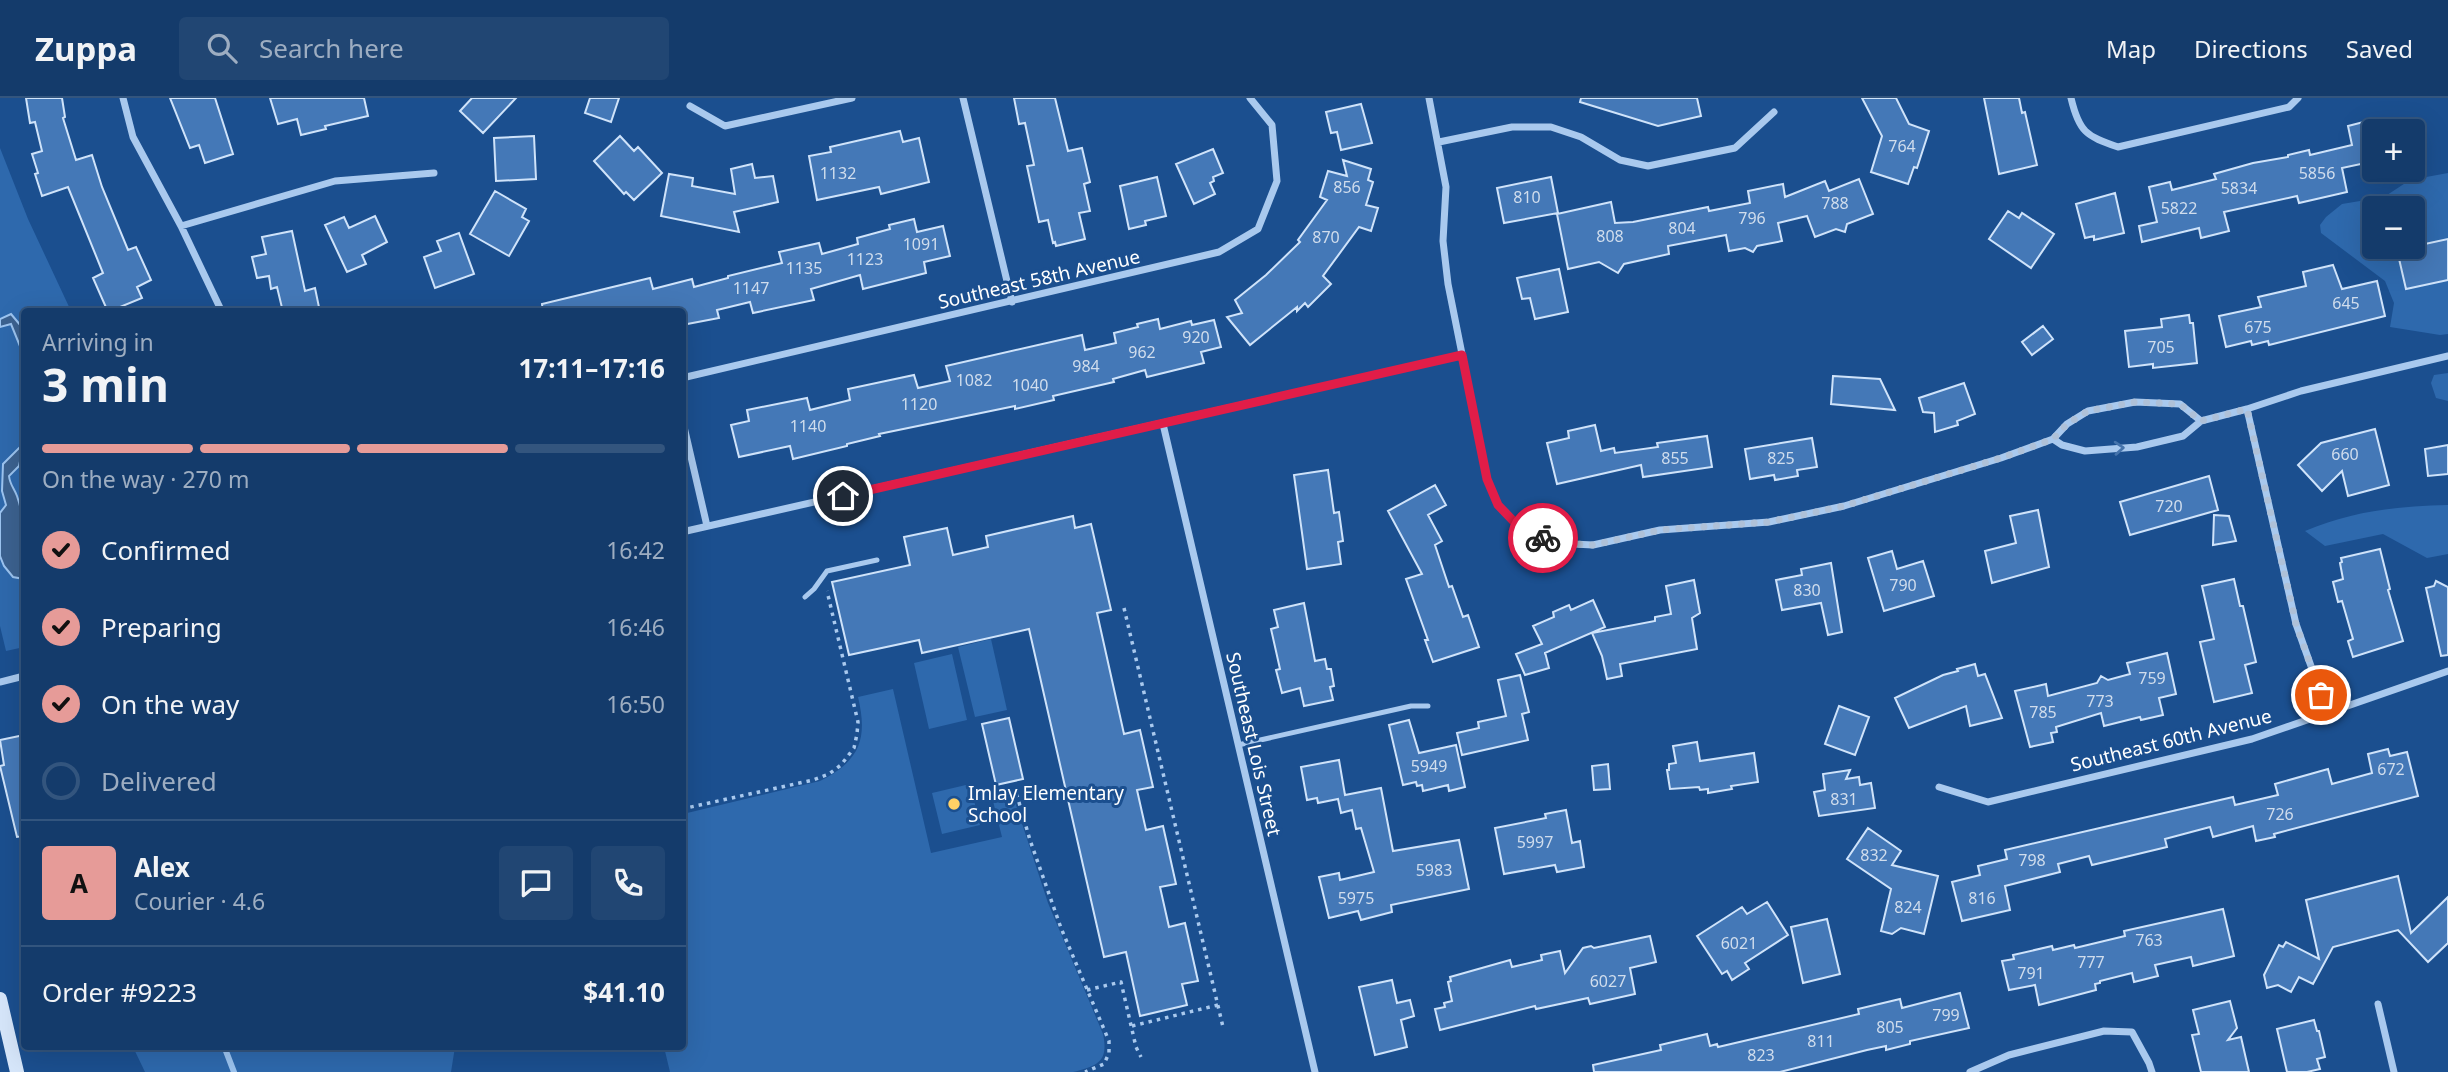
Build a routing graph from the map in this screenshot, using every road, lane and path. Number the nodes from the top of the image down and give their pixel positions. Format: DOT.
graph roads {
  1 [pos="123,98"];
  2 [pos="852,98"];
  3 [pos="962,98"];
  4 [pos="1250,98"];
  5 [pos="1429,98"];
  6 [pos="2071,98"];
  7 [pos="2298,98"];
  8 [pos="690,106"];
  9 [pos="1774,111"];
  10 [pos="1439,142"];
  11 [pos="434,173"];
  12 [pos="181,226"];
  13 [pos="1012,302"];
  14 [pos="220,308"];
  15 [pos="1462,355"];
  16 [pos="2448,356"];
  17 [pos="686,377"];
  18 [pos="2247,409"];
  19 [pos="2201,421"];
  20 [pos="1163,424"];
  21 [pos="686,435"];
  22 [pos="2053,439"];
  23 [pos="707,526"];
  24 [pos="686,531"];
  25 [pos="877,560"];
  26 [pos="826,586"];
  27 [pos="805,597"];
  28 [pos="1124,608"];
  29 [pos="2448,671"];
  30 [pos="21,677"];
  31 [pos="0,682"];
  32 [pos="1428,706"];
  33 [pos="2327,711"];
  34 [pos="1238,745"];
  35 [pos="1939,787"];
  36 [pos="993,797"];
  37 [pos="686,808"];
  38 [pos="1087,990"];
  39 [pos="0,999"];
  40 [pos="2378,1004"];
  41 [pos="1218,1006"];
  42 [pos="1132,1026"];
  43 [pos="1223,1027"];
  44 [pos="1141,1058"];
  45 [pos="17,1072"];
  46 [pos="1085,1072"];
  47 [pos="1315,1072"];
  48 [pos="1970,1072"];
  49 [pos="2151,1072"];
  50 [pos="2394,1072"];
  1 -- 12 [label="street"];
  2 -- 8 [label="street"];
  3 -- 13 [label="street"];
  4 -- 13 [label="street, Southeast 58th Avenue"];
  5 -- 10 [label="street"];
  6 -- 7 [label="street"];
  9 -- 10 [label="street"];
  10 -- 15 [label="street"];
  11 -- 12 [label="street"];
  12 -- 14 [label="street"];
  13 -- 17 [label="street, Southeast 58th Avenue"];
  15 -- 20 [label="street"];
  15 -- 22 [label="street"];
  16 -- 18 [label="street"];
  18 -- 19 [label="street"];
  18 -- 33 [label="street"];
  22 -- 19 [label="street, one-way"];
  19 -- 22 [label="street"];
  20 -- 23 [label="street"];
  20 -- 34 [label="street, Southeast Lois Street"];
  21 -- 23 [label="street"];
  23 -- 24 [label="street"];
  25 -- 27 [label="lane"];
  26 -- 37 [label="path"];
  28 -- 41 [label="path"];
  29 -- 33 [label="street, Southeast 60th Avenue"];
  30 -- 31 [label="street"];
  32 -- 34 [label="lane"];
  33 -- 35 [label="street, Southeast 60th Avenue"];
  34 -- 47 [label="street, Southeast Lois Street"];
  36 -- 38 [label="path"];
  38 -- 42 [label="path"];
  38 -- 46 [label="path"];
  39 -- 45 [label="street"];
  40 -- 50 [label="street"];
  41 -- 42 [label="path"];
  41 -- 43 [label="path"];
  42 -- 44 [label="path"];
  48 -- 49 [label="street"];
}
